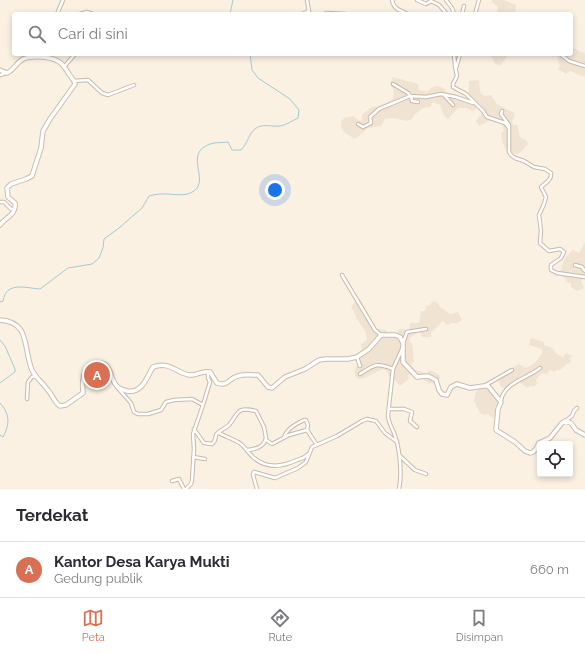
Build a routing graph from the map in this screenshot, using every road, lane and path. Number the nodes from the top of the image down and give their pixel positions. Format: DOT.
graph roads {
  1 [pos="63,0"];
  2 [pos="307,0"];
  3 [pos="392,0"];
  4 [pos="417,0"];
  5 [pos="446,0"];
  6 [pos="479,0"];
  7 [pos="464,6"];
  8 [pos="58,12"];
  9 [pos="306,12"];
  10 [pos="403,12"];
  11 [pos="445,12"];
  12 [pos="453,12"];
  13 [pos="462,12"];
  14 [pos="476,12"];
  15 [pos="26,56"];
  16 [pos="73,56"];
  17 [pos="454,56"];
  18 [pos="460,56"];
  19 [pos="563,56"];
  20 [pos="24,59"];
  21 [pos="585,66"];
  22 [pos="64,67"];
  23 [pos="0,70"];
  24 [pos="456,70"];
  25 [pos="6,73"];
  26 [pos="0,76"];
  27 [pos="74,81"];
  28 [pos="393,84"];
  29 [pos="134,85"];
  30 [pos="443,95"];
  31 [pos="410,96"];
  32 [pos="418,102"];
  33 [pos="476,104"];
  34 [pos="453,105"];
  35 [pos="502,111"];
  36 [pos="358,124"];
  37 [pos="509,128"];
  38 [pos="0,202"];
  39 [pos="16,209"];
  40 [pos="0,225"];
  41 [pos="575,265"];
  42 [pos="585,271"];
  43 [pos="342,275"];
  44 [pos="585,277"];
  45 [pos="0,320"];
  46 [pos="426,329"];
  47 [pos="381,334"];
  48 [pos="403,345"];
  49 [pos="357,357"];
  50 [pos="360,366"];
  51 [pos="540,368"];
  52 [pos="393,369"];
  53 [pos="512,370"];
  54 [pos="208,372"];
  55 [pos="360,374"];
  56 [pos="36,376"];
  57 [pos="116,385"];
  58 [pos="484,386"];
  59 [pos="27,399"];
  60 [pos="501,400"];
  61 [pos="203,405"];
  62 [pos="577,408"];
  63 [pos="389,409"];
  64 [pos="565,421"];
  65 [pos="417,427"];
  66 [pos="194,428"];
  67 [pos="307,430"];
  68 [pos="219,433"];
  69 [pos="585,435"];
  70 [pos="284,438"];
  71 [pos="266,440"];
  72 [pos="397,442"];
  73 [pos="317,445"];
  74 [pos="248,450"];
  75 [pos="309,454"];
  76 [pos="400,456"];
  77 [pos="193,457"];
  78 [pos="205,459"];
  79 [pos="426,474"];
  80 [pos="172,481"];
  81 [pos="180,489"];
  82 [pos="184,489"];
  83 [pos="257,489"];
  84 [pos="400,489"];
  1 -- 8 [label="street"];
  2 -- 9 [label="street"];
  3 -- 10 [label="street"];
  4 -- 11 [label="street"];
  5 -- 12 [label="street"];
  6 -- 14 [label="street"];
  7 -- 13 [label="street"];
  15 -- 20 [label="street"];
  16 -- 22 [label="street"];
  17 -- 24 [label="street"];
  18 -- 24 [label="street"];
  19 -- 21 [label="street"];
  20 -- 22 [label="street"];
  20 -- 25 [label="street"];
  22 -- 27 [label="street"];
  23 -- 25 [label="street"];
  24 -- 33 [label="street"];
  25 -- 26 [label="street"];
  27 -- 29 [label="street"];
  27 -- 39 [label="street"];
  28 -- 31 [label="street"];
  30 -- 31 [label="street"];
  30 -- 33 [label="street"];
  30 -- 34 [label="street"];
  31 -- 32 [label="street"];
  31 -- 36 [label="street"];
  33 -- 37 [label="street"];
  35 -- 37 [label="street"];
  37 -- 44 [label="street"];
  38 -- 39 [label="street"];
  39 -- 40 [label="street"];
  41 -- 42 [label="street"];
  43 -- 47 [label="street"];
  45 -- 56 [label="street"];
  46 -- 48 [label="street"];
  47 -- 48 [label="street"];
  47 -- 49 [label="street"];
  48 -- 52 [label="street"];
  48 -- 58 [label="street"];
  49 -- 50 [label="street"];
  49 -- 54 [label="street"];
  51 -- 60 [label="street"];
  52 -- 55 [label="street"];
  52 -- 63 [label="street"];
  53 -- 58 [label="street"];
  54 -- 57 [label="street"];
  54 -- 61 [label="street"];
  56 -- 57 [label="street"];
  56 -- 59 [label="street"];
  57 -- 61 [label="street"];
  58 -- 60 [label="street"];
  60 -- 64 [label="street"];
  61 -- 66 [label="street"];
  62 -- 64 [label="street"];
  63 -- 65 [label="street"];
  63 -- 72 [label="street"];
  64 -- 69 [label="street"];
  66 -- 68 [label="street"];
  66 -- 77 [label="street"];
  67 -- 70 [label="street"];
  67 -- 70 [label="street"];
  67 -- 73 [label="street"];
  68 -- 71 [label="street"];
  68 -- 74 [label="street"];
  70 -- 71 [label="street"];
  71 -- 74 [label="street"];
  72 -- 73 [label="street"];
  72 -- 76 [label="street"];
  73 -- 75 [label="street"];
  74 -- 75 [label="street"];
  75 -- 83 [label="street"];
  76 -- 79 [label="street"];
  76 -- 84 [label="street"];
  77 -- 78 [label="street"];
  77 -- 82 [label="street"];
  80 -- 82 [label="street"];
  81 -- 82 [label="street"];
}
